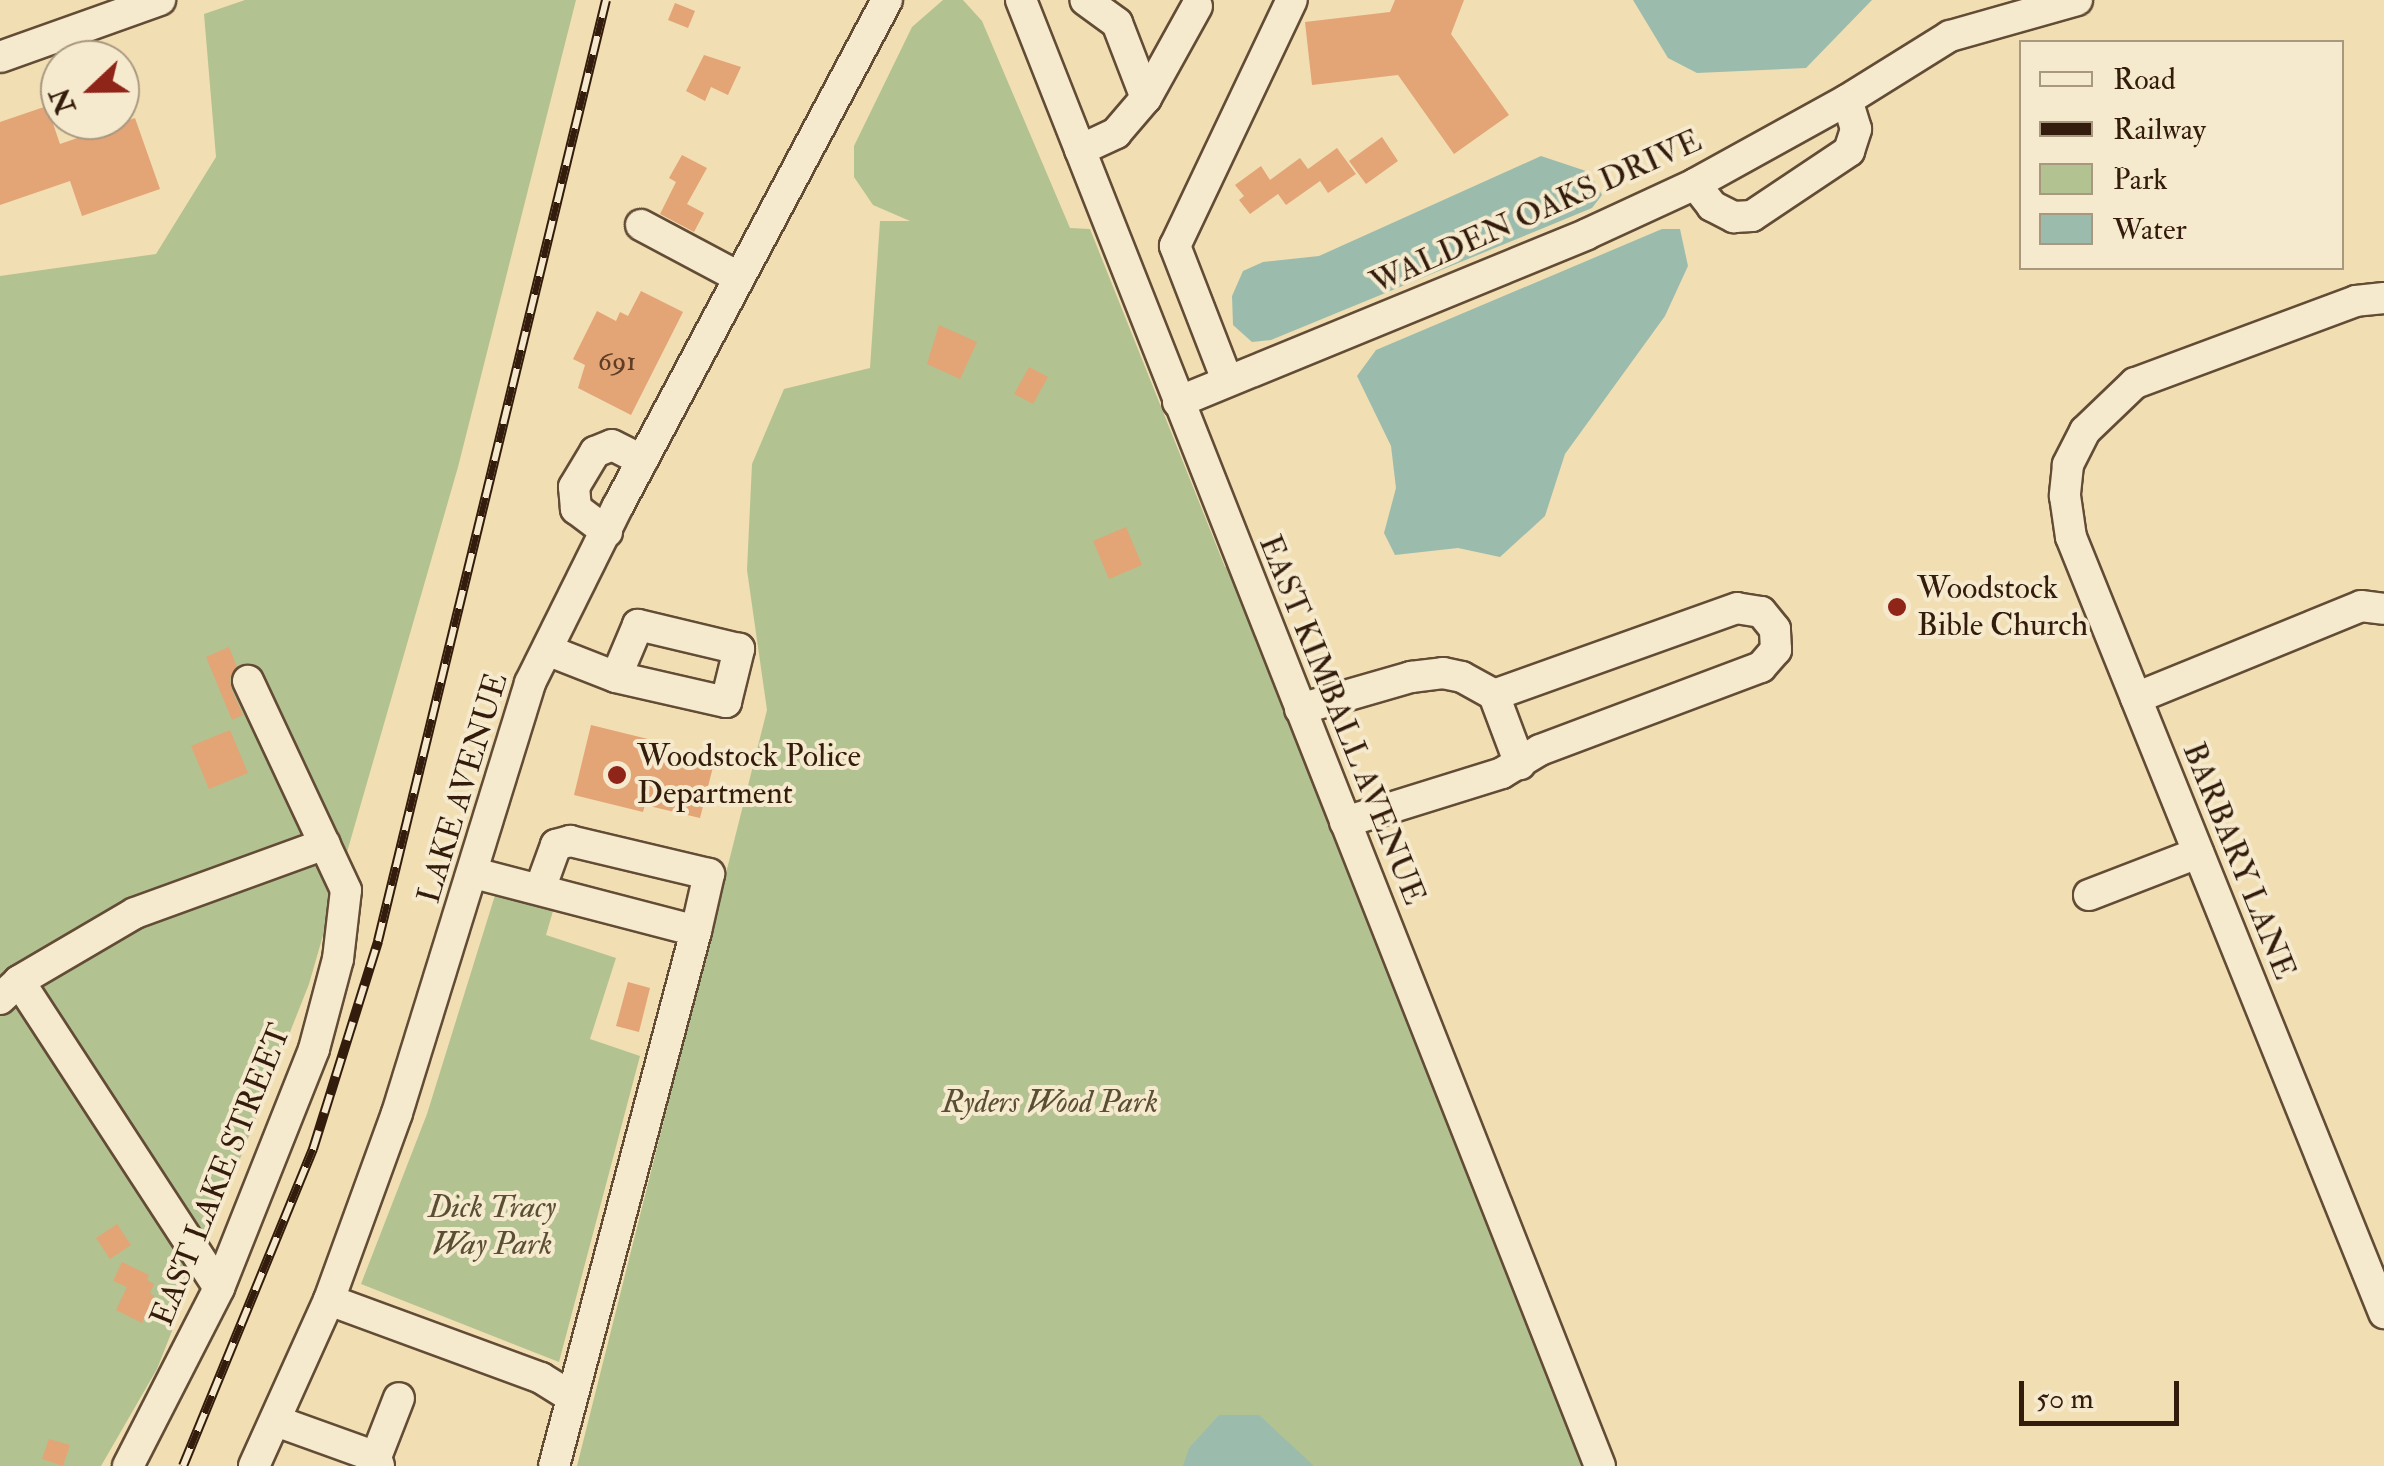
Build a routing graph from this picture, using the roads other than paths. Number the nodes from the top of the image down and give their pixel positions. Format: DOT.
graph roads {
  1 [pos="160,0"];
  2 [pos="887,0"];
  3 [pos="1021,0"];
  4 [pos="1085,0"];
  5 [pos="1292,0"];
  6 [pos="2076,0"];
  7 [pos="1197,6"];
  8 [pos="0,57"];
  9 [pos="1146,98"];
  10 [pos="1846,100"];
  11 [pos="1080,150"];
  12 [pos="1695,184"];
  13 [pos="641,225"];
  14 [pos="740,278"];
  15 [pos="2384,298"];
  16 [pos="1227,380"];
  17 [pos="1178,402"];
  18 [pos="642,460"];
  19 [pos="607,532"];
  20 [pos="2384,610"];
  21 [pos="547,650"];
  22 [pos="616,676"];
  23 [pos="248,680"];
  24 [pos="1494,695"];
  25 [pos="2136,698"];
  26 [pos="1300,710"];
  27 [pos="1520,764"];
  28 [pos="1345,822"];
  29 [pos="324,844"];
  30 [pos="2198,853"];
  31 [pos="474,873"];
  32 [pos="540,889"];
  33 [pos="2089,895"];
  34 [pos="696,931"];
  35 [pos="10,990"];
  36 [pos="219,1288"];
  37 [pos="329,1300"];
  38 [pos="2384,1313"];
  39 [pos="571,1396"];
  40 [pos="399,1398"];
  41 [pos="276,1421"];
  42 [pos="377,1461"];
  43 [pos="128,1466"];
  44 [pos="254,1466"];
  45 [pos="554,1466"];
  46 [pos="1600,1466"];
  1 -- 8 [label="street"];
  2 -- 14 [label="street, LAKE AVENUE"];
  3 -- 11 [label="street, EAST KIMBALL AVENUE"];
  4 -- 9 [label="street"];
  5 -- 16 [label="street"];
  6 -- 10 [label="street, WALDEN OAKS DRIVE"];
  7 -- 9 [label="street"];
  9 -- 11 [label="street"];
  10 -- 12 [label="street, WALDEN OAKS DRIVE"];
  10 -- 12 [label="street"];
  11 -- 17 [label="street, EAST KIMBALL AVENUE"];
  12 -- 16 [label="street, WALDEN OAKS DRIVE"];
  13 -- 14 [label="street"];
  14 -- 18 [label="street, LAKE AVENUE"];
  15 -- 25 [label="street, BARBARY LANE"];
  16 -- 17 [label="street, WALDEN OAKS DRIVE"];
  17 -- 26 [label="street, EAST KIMBALL AVENUE"];
  18 -- 19 [label="street, LAKE AVENUE"];
  18 -- 19 [label="street"];
  19 -- 21 [label="street, LAKE AVENUE"];
  20 -- 25 [label="street"];
  21 -- 22 [label="street"];
  21 -- 31 [label="street, LAKE AVENUE"];
  23 -- 29 [label="street, EAST LAKE STREET"];
  24 -- 26 [label="street"];
  24 -- 27 [label="street"];
  24 -- 27 [label="street"];
  25 -- 30 [label="street, BARBARY LANE"];
  26 -- 28 [label="street, EAST KIMBALL AVENUE"];
  27 -- 28 [label="street"];
  28 -- 46 [label="street, EAST KIMBALL AVENUE"];
  29 -- 35 [label="street"];
  29 -- 36 [label="street, EAST LAKE STREET"];
  30 -- 33 [label="street"];
  30 -- 38 [label="street, BARBARY LANE"];
  31 -- 32 [label="street"];
  31 -- 37 [label="street, LAKE AVENUE"];
  32 -- 34 [label="street"];
  32 -- 34 [label="street"];
  34 -- 39 [label="street"];
  35 -- 36 [label="street"];
  36 -- 43 [label="street, EAST LAKE STREET"];
  37 -- 39 [label="street"];
  37 -- 41 [label="street, LAKE AVENUE"];
  39 -- 45 [label="street"];
  40 -- 42 [label="street"];
  41 -- 42 [label="street"];
  41 -- 44 [label="street, LAKE AVENUE"];
}
